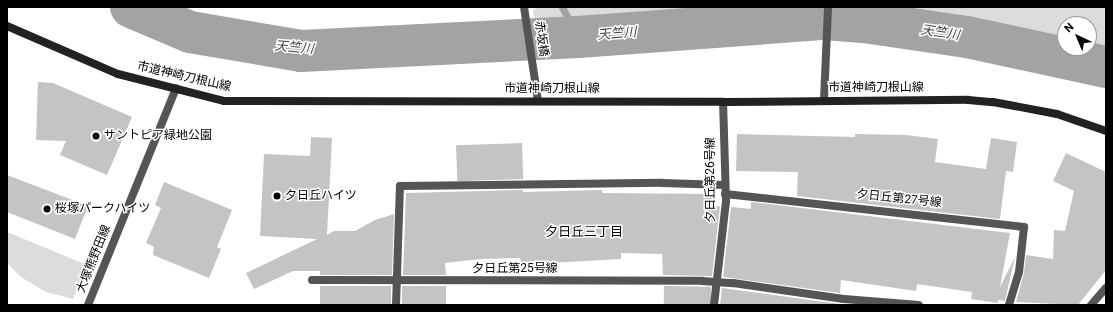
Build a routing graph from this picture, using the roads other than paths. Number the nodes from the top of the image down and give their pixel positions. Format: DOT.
graph roads {
  1 [pos="828,7"];
  2 [pos="525,10"];
  3 [pos="7,26"];
  4 [pos="176,88"];
  5 [pos="824,100"];
  6 [pos="538,101"];
  7 [pos="723,102"];
  8 [pos="1106,131"];
  9 [pos="725,189"];
  10 [pos="312,280"];
  11 [pos="396,282"];
  12 [pos="718,282"];
  13 [pos="1106,288"];
  14 [pos="88,305"];
  15 [pos="396,305"];
  16 [pos="714,305"];
  17 [pos="919,305"];
  18 [pos="1009,305"];
  19 [pos="1091,305"];
  1 -- 5 [label="street"];
  2 -- 6 [label="street, 赤坂橋"];
  3 -- 4 [label="street, 市道神崎刀根山線"];
  4 -- 6 [label="street, 市道神崎刀根山線"];
  4 -- 14 [label="street, 大塚熊野田線"];
  5 -- 7 [label="street, 市道神崎刀根山線"];
  5 -- 8 [label="street, 市道神崎刀根山線"];
  6 -- 7 [label="street, 市道神崎刀根山線"];
  7 -- 9 [label="street, 夕日丘第26号線"];
  9 -- 11 [label="street"];
  9 -- 12 [label="street, 夕日丘第26号線"];
  9 -- 18 [label="street, 夕日丘第27号線"];
  10 -- 11 [label="street, 夕日丘第25号線"];
  11 -- 12 [label="street, 夕日丘第25号線"];
  11 -- 15 [label="street"];
  12 -- 16 [label="street, 夕日丘第26号線"];
  12 -- 17 [label="street, 夕日丘第25号線"];
  13 -- 19 [label="street"];
}
